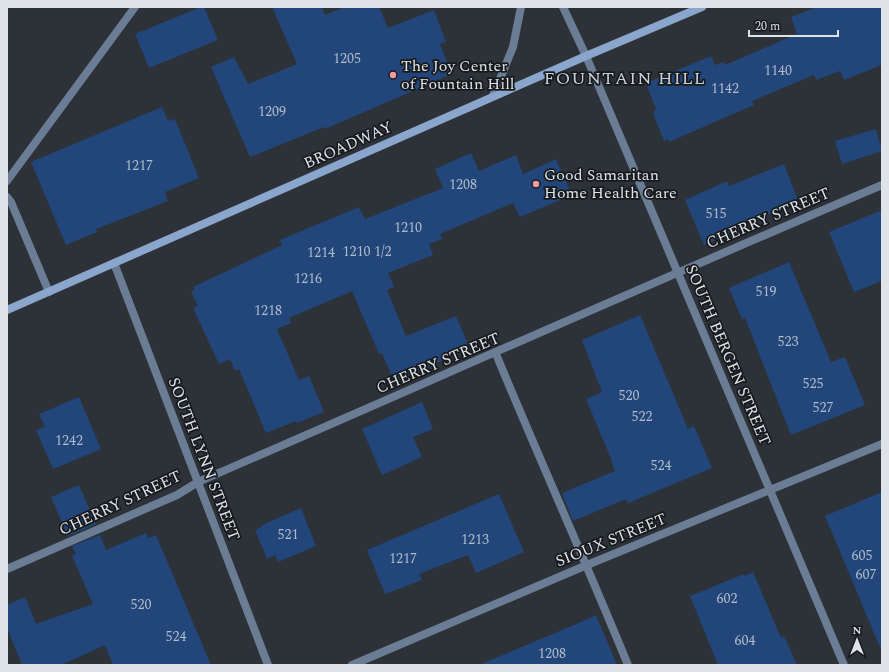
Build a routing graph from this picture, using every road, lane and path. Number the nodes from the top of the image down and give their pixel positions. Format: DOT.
graph roads {
  1 [pos="135,7"];
  2 [pos="521,7"];
  3 [pos="563,7"];
  4 [pos="702,7"];
  5 [pos="586,56"];
  6 [pos="493,96"];
  7 [pos="7,182"];
  8 [pos="882,185"];
  9 [pos="7,197"];
  10 [pos="114,263"];
  11 [pos="677,272"];
  12 [pos="49,292"];
  13 [pos="7,310"];
  14 [pos="496,354"];
  15 [pos="882,444"];
  16 [pos="198,482"];
  17 [pos="771,490"];
  18 [pos="587,565"];
  19 [pos="7,569"];
  20 [pos="268,665"];
  21 [pos="352,665"];
  22 [pos="628,665"];
  23 [pos="844,665"];
  1 -- 7 [label="street"];
  2 -- 6 [label="street"];
  3 -- 5 [label="street, SOUTH BERGEN STREET"];
  4 -- 5 [label="main road, BROADWAY"];
  5 -- 6 [label="main road, BROADWAY"];
  5 -- 11 [label="street, SOUTH BERGEN STREET"];
  6 -- 10 [label="main road, BROADWAY"];
  8 -- 11 [label="street, CHERRY STREET"];
  9 -- 12 [label="street"];
  10 -- 12 [label="main road, BROADWAY"];
  10 -- 16 [label="street, SOUTH LYNN STREET"];
  11 -- 14 [label="street, CHERRY STREET"];
  11 -- 17 [label="street, SOUTH BERGEN STREET"];
  12 -- 13 [label="main road, BROADWAY"];
  14 -- 16 [label="street, CHERRY STREET"];
  14 -- 18 [label="street"];
  15 -- 17 [label="street, SIOUX STREET"];
  16 -- 19 [label="street, CHERRY STREET"];
  16 -- 20 [label="street, SOUTH LYNN STREET"];
  17 -- 18 [label="street, SIOUX STREET"];
  17 -- 23 [label="street, SOUTH BERGEN STREET"];
  18 -- 21 [label="street, SIOUX STREET"];
  18 -- 22 [label="street"];
}
